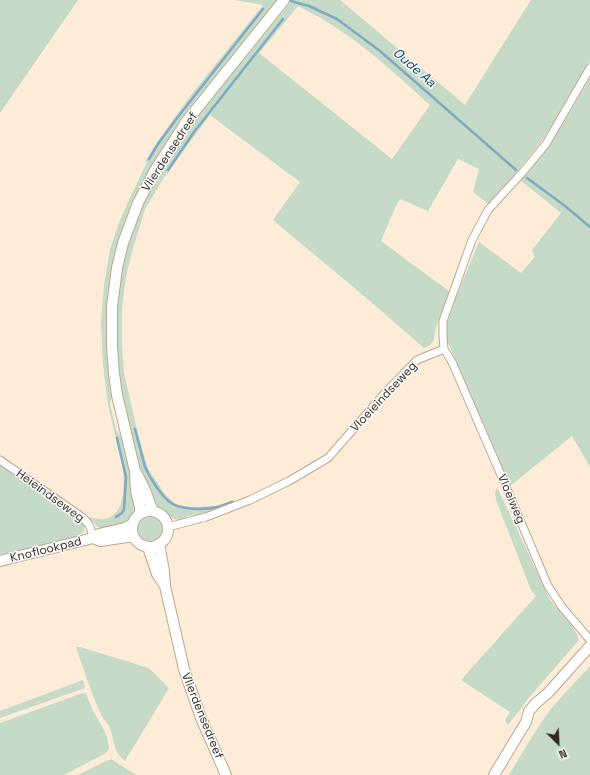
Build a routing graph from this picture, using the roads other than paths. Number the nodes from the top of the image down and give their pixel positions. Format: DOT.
graph roads {
  1 [pos="284,0"];
  2 [pos="590,68"];
  3 [pos="444,349"];
  4 [pos="0,460"];
  5 [pos="135,471"];
  6 [pos="153,511"];
  7 [pos="140,514"];
  8 [pos="133,524"];
  9 [pos="168,527"];
  10 [pos="134,537"];
  11 [pos="93,538"];
  12 [pos="159,544"];
  13 [pos="148,547"];
  14 [pos="0,561"];
  15 [pos="165,586"];
  16 [pos="590,640"];
  17 [pos="590,646"];
  18 [pos="226,775"];
  19 [pos="494,775"];
  1 -- 5 [label="main road, Vlierdensedreef"];
  2 -- 3 [label="street"];
  3 -- 9 [label="street, Vloeieindseweg"];
  3 -- 16 [label="street, Vloeiweg"];
  4 -- 11 [label="street, Heieindseweg"];
  5 -- 6 [label="main road, Vlierdensedreef"];
  5 -- 7 [label="main road, Vlierdensedreef"];
  6 -- 7 [label="main road"];
  6 -- 9 [label="main road"];
  7 -- 8 [label="main road"];
  8 -- 10 [label="main road"];
  8 -- 11 [label="main road, Knoflookpad"];
  9 -- 12 [label="main road"];
  10 -- 11 [label="main road, Knoflookpad"];
  10 -- 13 [label="main road"];
  11 -- 14 [label="main road, Knoflookpad"];
  12 -- 13 [label="main road"];
  12 -- 15 [label="main road, Vlierdensedreef"];
  13 -- 15 [label="main road, Vlierdensedreef"];
  15 -- 18 [label="main road, Vlierdensedreef"];
  17 -- 19 [label="main road"];
}
